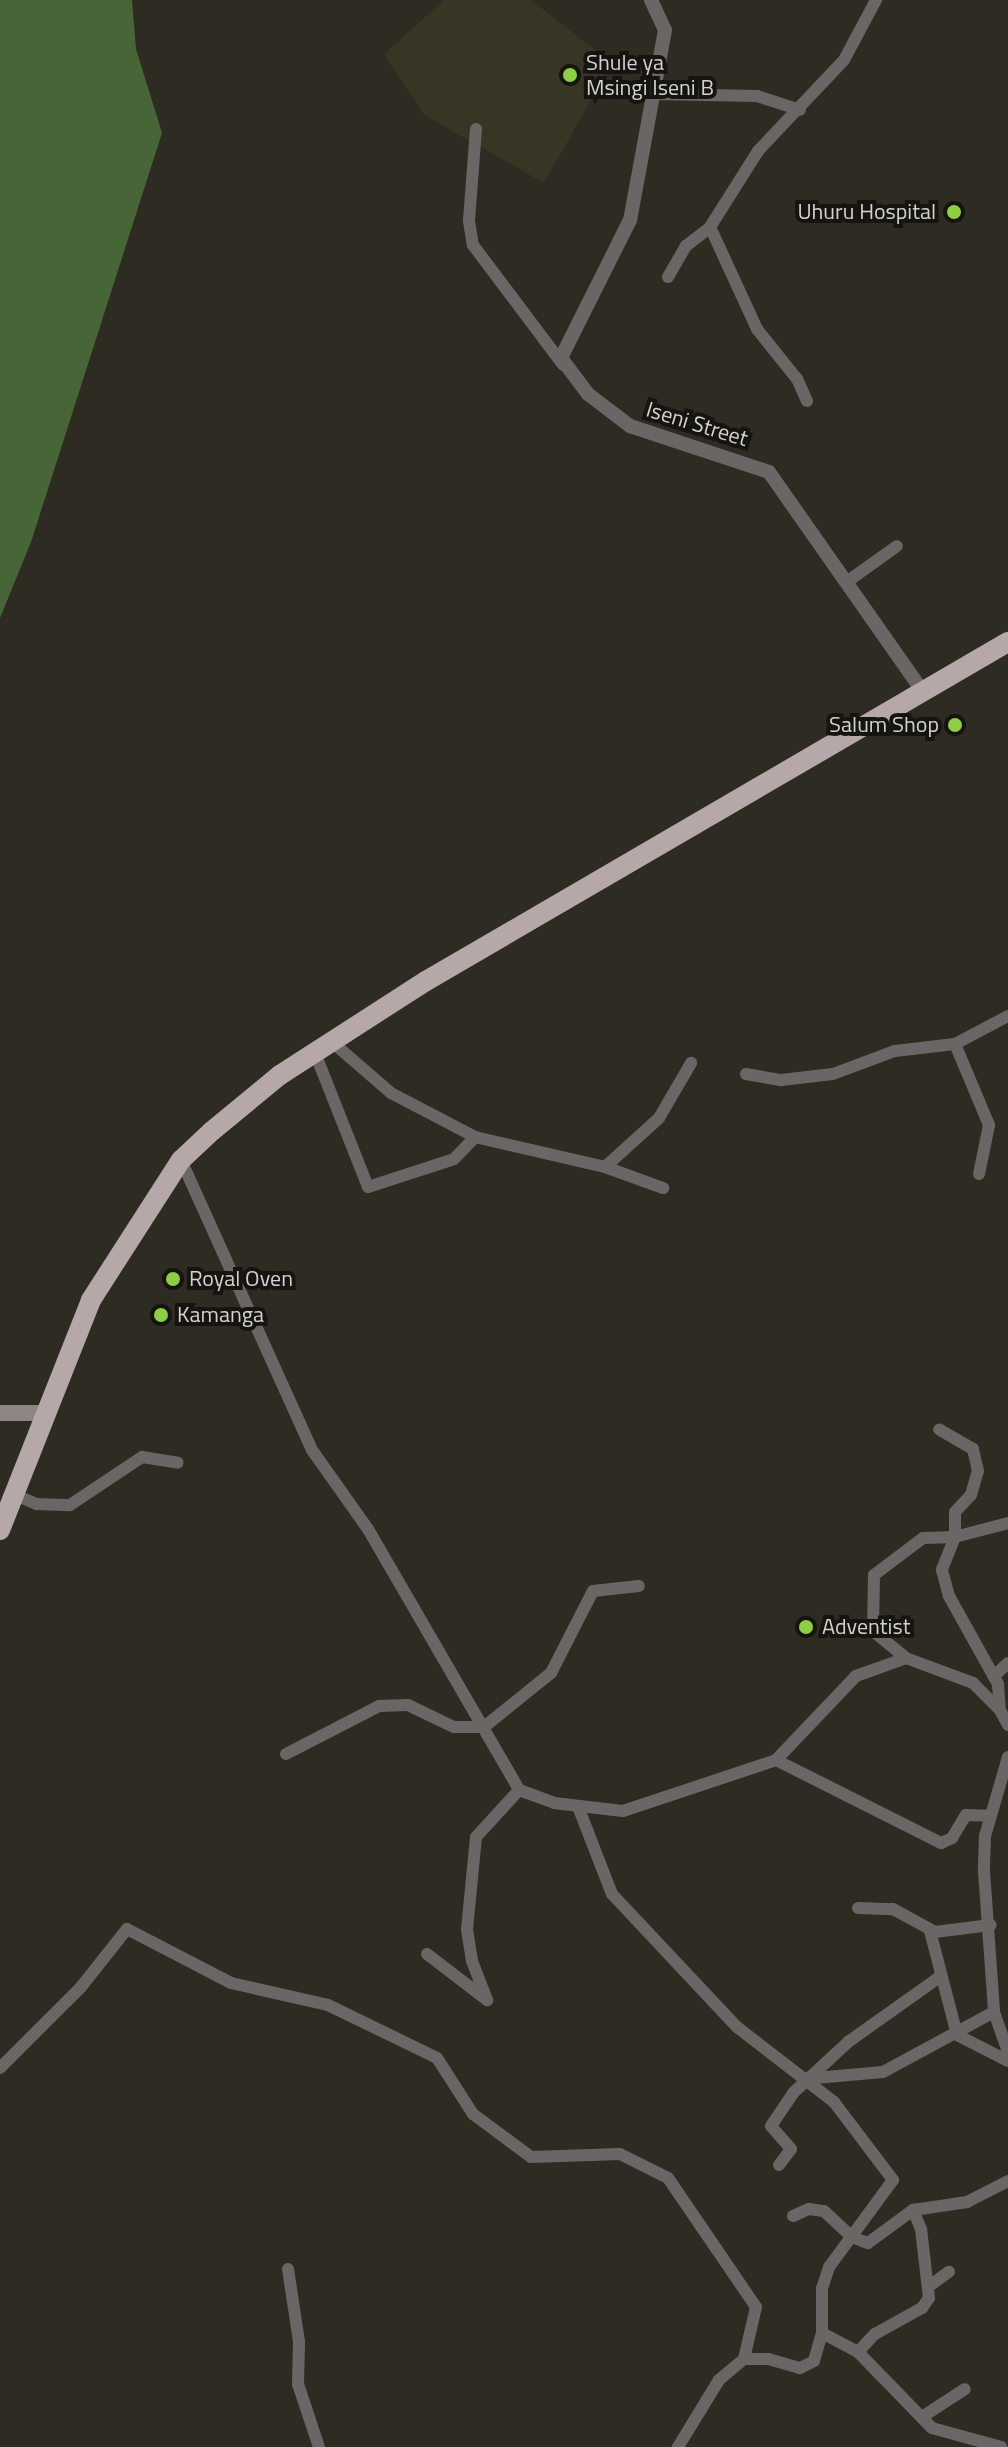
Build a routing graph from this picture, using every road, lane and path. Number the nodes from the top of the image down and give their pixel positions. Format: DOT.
graph roads {
  1 [pos="651,0"];
  2 [pos="876,0"];
  3 [pos="653,94"];
  4 [pos="800,110"];
  5 [pos="476,129"];
  6 [pos="710,227"];
  7 [pos="668,277"];
  8 [pos="563,365"];
  9 [pos="807,401"];
  10 [pos="897,546"];
  11 [pos="848,581"];
  12 [pos="1008,642"];
  13 [pos="923,692"];
  14 [pos="1008,1016"];
  15 [pos="955,1044"];
  16 [pos="324,1048"];
  17 [pos="691,1063"];
  18 [pos="746,1074"];
  19 [pos="475,1137"];
  20 [pos="181,1160"];
  21 [pos="605,1167"];
  22 [pos="979,1174"];
  23 [pos="663,1188"];
  24 [pos="0,1413"];
  25 [pos="43,1413"];
  26 [pos="939,1429"];
  27 [pos="178,1463"];
  28 [pos="13,1494"];
  29 [pos="1008,1523"];
  30 [pos="0,1530"];
  31 [pos="955,1537"];
  32 [pos="639,1586"];
  33 [pos="906,1658"];
  34 [pos="1008,1663"];
  35 [pos="994,1676"];
  36 [pos="1004,1694"];
  37 [pos="1000,1710"];
  38 [pos="1008,1725"];
  39 [pos="484,1727"];
  40 [pos="286,1754"];
  41 [pos="1008,1757"];
  42 [pos="776,1760"];
  43 [pos="519,1790"];
  44 [pos="579,1809"];
  45 [pos="990,1816"];
  46 [pos="858,1908"];
  47 [pos="991,1925"];
  48 [pos="930,1931"];
  49 [pos="427,1954"];
  50 [pos="938,1978"];
  51 [pos="994,2012"];
  52 [pos="957,2035"];
  53 [pos="1008,2052"];
  54 [pos="1008,2061"];
  55 [pos="0,2068"];
  56 [pos="804,2079"];
  57 [pos="779,2165"];
  58 [pos="1008,2181"];
  59 [pos="913,2210"];
  60 [pos="793,2216"];
  61 [pos="852,2237"];
  62 [pos="288,2269"];
  63 [pos="949,2272"];
  64 [pos="928,2287"];
  65 [pos="822,2333"];
  66 [pos="858,2352"];
  67 [pos="744,2359"];
  68 [pos="965,2389"];
  69 [pos="922,2417"];
  70 [pos="997,2446"];
  71 [pos="319,2447"];
  72 [pos="678,2447"];
  1 -- 3 [label="street"];
  2 -- 4 [label="street"];
  3 -- 4 [label="street"];
  3 -- 8 [label="street"];
  4 -- 6 [label="street"];
  5 -- 8 [label="street"];
  6 -- 7 [label="street"];
  6 -- 9 [label="street"];
  8 -- 11 [label="street, Iseni Street"];
  10 -- 11 [label="street"];
  11 -- 13 [label="street, Iseni Street"];
  12 -- 13 [label="highway"];
  13 -- 16 [label="highway"];
  14 -- 15 [label="street"];
  15 -- 18 [label="street"];
  15 -- 22 [label="street"];
  16 -- 19 [label="street"];
  16 -- 19 [label="street"];
  16 -- 20 [label="highway"];
  17 -- 21 [label="street"];
  19 -- 21 [label="street"];
  20 -- 25 [label="highway"];
  20 -- 39 [label="street"];
  21 -- 23 [label="street"];
  24 -- 25 [label="main road"];
  25 -- 28 [label="highway"];
  26 -- 31 [label="street"];
  27 -- 28 [label="street"];
  28 -- 30 [label="highway"];
  29 -- 31 [label="street"];
  31 -- 33 [label="street"];
  31 -- 35 [label="street"];
  32 -- 39 [label="street"];
  33 -- 37 [label="street"];
  33 -- 42 [label="street"];
  34 -- 35 [label="street"];
  35 -- 36 [label="street"];
  36 -- 37 [label="street"];
  37 -- 38 [label="street"];
  39 -- 40 [label="street"];
  39 -- 43 [label="street"];
  41 -- 45 [label="street"];
  42 -- 44 [label="street"];
  42 -- 45 [label="street"];
  43 -- 44 [label="street"];
  43 -- 49 [label="street"];
  44 -- 56 [label="street"];
  45 -- 47 [label="street"];
  46 -- 48 [label="street"];
  47 -- 48 [label="street"];
  47 -- 51 [label="street"];
  48 -- 50 [label="street"];
  50 -- 52 [label="street"];
  50 -- 56 [label="street"];
  51 -- 52 [label="street"];
  51 -- 53 [label="street"];
  52 -- 54 [label="street"];
  52 -- 56 [label="street"];
  55 -- 67 [label="street"];
  56 -- 57 [label="street"];
  56 -- 61 [label="street"];
  58 -- 59 [label="street"];
  59 -- 61 [label="street"];
  59 -- 64 [label="street"];
  60 -- 61 [label="street"];
  61 -- 65 [label="street"];
  62 -- 71 [label="street"];
  63 -- 64 [label="street"];
  64 -- 66 [label="street"];
  65 -- 66 [label="street"];
  65 -- 67 [label="street"];
  66 -- 69 [label="street"];
  67 -- 72 [label="street"];
  68 -- 69 [label="street"];
  69 -- 70 [label="street"];
}
